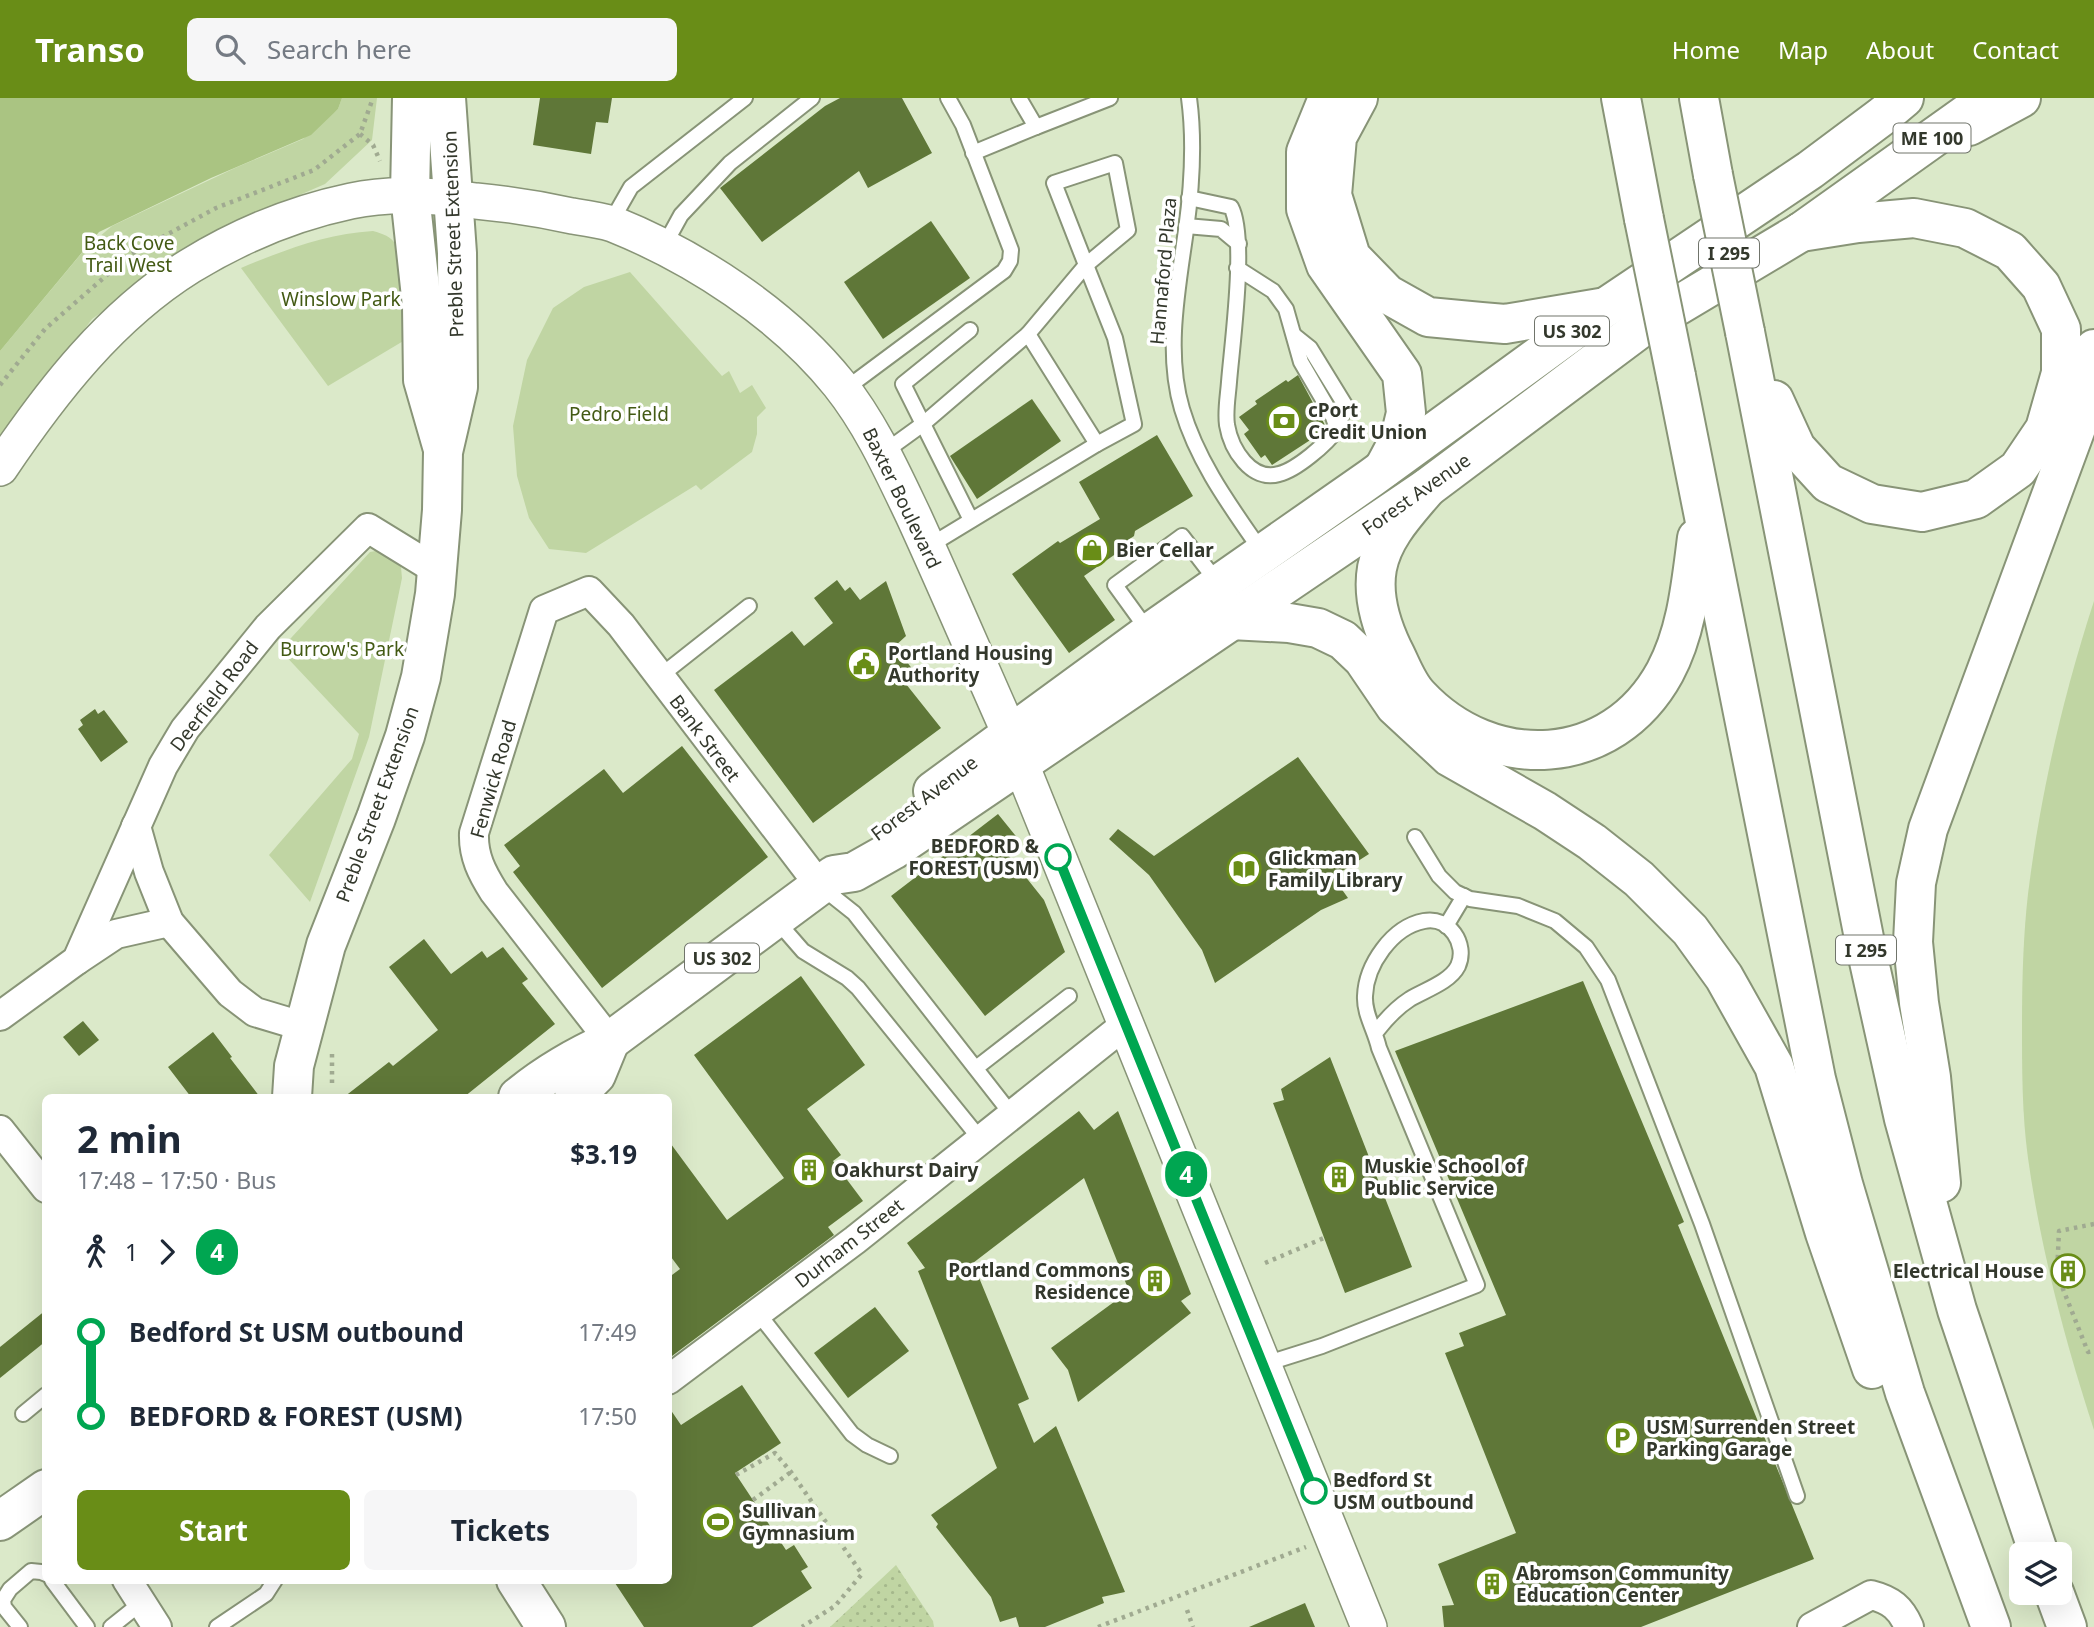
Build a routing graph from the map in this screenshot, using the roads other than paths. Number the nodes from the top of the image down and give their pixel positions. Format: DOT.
graph roads {
  1 [pos="412,98"];
  2 [pos="446,98"];
  3 [pos="812,98"];
  4 [pos="948,98"];
  5 [pos="1019,98"];
  6 [pos="1110,98"];
  7 [pos="1189,98"];
  8 [pos="1328,98"];
  9 [pos="1358,98"];
  10 [pos="1598,98"];
  11 [pos="1621,98"];
  12 [pos="1699,98"];
  13 [pos="1989,98"];
  14 [pos="2021,98"];
  15 [pos="738,100"];
  16 [pos="1901,103"];
  17 [pos="1036,127"];
  18 [pos="973,153"];
  19 [pos="1632,156"];
  20 [pos="1874,177"];
  21 [pos="410,195"];
  22 [pos="454,198"];
  23 [pos="1189,198"];
  24 [pos="610,223"];
  25 [pos="1186,226"];
  26 [pos="1801,232"];
  27 [pos="1239,244"];
  28 [pos="663,248"];
  29 [pos="1086,265"];
  30 [pos="1237,268"];
  31 [pos="1605,307"];
  32 [pos="970,330"];
  33 [pos="1745,332"];
  34 [pos="1028,334"];
  35 [pos="2094,349"];
  36 [pos="843,390"];
  37 [pos="923,424"];
  38 [pos="1097,444"];
  39 [pos="443,452"];
  40 [pos="883,453"];
  41 [pos="0,468"];
  42 [pos="1384,468"];
  43 [pos="1427,488"];
  44 [pos="1701,502"];
  45 [pos="971,520"];
  46 [pos="927,547"];
  47 [pos="1262,553"];
  48 [pos="438,571"];
  49 [pos="1218,584"];
  50 [pos="589,591"];
  51 [pos="748,606"];
  52 [pos="1230,620"];
  53 [pos="1149,633"];
  54 [pos="659,677"];
  55 [pos="1015,748"];
  56 [pos="136,826"];
  57 [pos="1415,837"];
  58 [pos="827,880"];
  59 [pos="1464,896"];
  60 [pos="775,918"];
  61 [pos="169,922"];
  62 [pos="1446,926"];
  63 [pos="77,960"];
  64 [pos="1069,996"];
  65 [pos="0,1016"];
  66 [pos="1126,1024"];
  67 [pos="305,1027"];
  68 [pos="1376,1032"];
  69 [pos="610,1041"];
  70 [pos="976,1068"];
  71 [pos="292,1094"];
  72 [pos="316,1094"];
  73 [pos="522,1094"];
  74 [pos="577,1094"];
  75 [pos="1012,1115"];
  76 [pos="0,1130"];
  77 [pos="981,1140"];
  78 [pos="42,1183"];
  79 [pos="1957,1310"];
  80 [pos="758,1313"];
  81 [pos="1263,1365"];
  82 [pos="672,1377"];
  83 [pos="42,1398"];
  84 [pos="23,1414"];
  85 [pos="890,1456"];
  86 [pos="42,1492"];
  87 [pos="1797,1496"];
  88 [pos="0,1521"];
  89 [pos="2034,1542"];
  90 [pos="1965,1562"];
  91 [pos="42,1574"];
  92 [pos="53,1584"];
  93 [pos="272,1584"];
  94 [pos="519,1584"];
  95 [pos="134,1591"];
  96 [pos="2059,1605"];
  97 [pos="20,1627"];
  98 [pos="87,1627"];
  99 [pos="111,1627"];
  100 [pos="157,1627"];
  101 [pos="217,1627"];
  102 [pos="546,1627"];
  103 [pos="1369,1627"];
  104 [pos="1812,1627"];
  105 [pos="1909,1627"];
  106 [pos="1991,1627"];
  107 [pos="2067,1627"];
  1 -- 21 [label="main road, Preble Street Extension"];
  2 -- 22 [label="main road, Preble Street Extension"];
  3 -- 28 [label="lane"];
  4 -- 18 [label="lane"];
  5 -- 17 [label="lane"];
  6 -- 17 [label="lane"];
  7 -- 23 [label="lane, Hannaford Plaza"];
  8 -- 42 [label="main road"];
  9 -- 31 [label="main road"];
  10 -- 19 [label="main road"];
  11 -- 19 [label="main road"];
  12 -- 33 [label="main road, I 295, bridge"];
  13 -- 20 [label="main road, Forest Avenue / ME 100"];
  14 -- 20 [label="main road"];
  15 -- 24 [label="lane"];
  16 -- 31 [label="main road, Forest Avenue / US 302"];
  17 -- 18 [label="lane"];
  18 -- 36 [label="lane"];
  19 -- 44 [label="main road, bridge"];
  20 -- 26 [label="main road, Forest Avenue / ME 100"];
  21 -- 22 [label="street, Baxter Boulevard"];
  21 -- 39 [label="main road, Preble Street Extension"];
  21 -- 41 [label="street, Baxter Boulevard"];
  22 -- 24 [label="street, Baxter Boulevard"];
  22 -- 39 [label="main road, Preble Street Extension"];
  23 -- 25 [label="lane, Hannaford Plaza"];
  23 -- 27 [label="lane"];
  24 -- 28 [label="street, Baxter Boulevard"];
  25 -- 27 [label="lane"];
  25 -- 47 [label="lane, Hannaford Plaza"];
  26 -- 33 [label="main road"];
  26 -- 43 [label="main road, Forest Avenue / US 302"];
  27 -- 30 [label="lane"];
  28 -- 36 [label="street, Baxter Boulevard"];
  29 -- 29 [label="lane"];
  29 -- 34 [label="lane"];
  29 -- 38 [label="lane"];
  30 -- 30 [label="lane"];
  31 -- 42 [label="main road, Forest Avenue / US 302"];
  32 -- 37 [label="lane"];
  33 -- 79 [label="main road, I 295"];
  34 -- 37 [label="lane"];
  34 -- 38 [label="lane"];
  35 -- 79 [label="main road"];
  36 -- 40 [label="street, Baxter Boulevard"];
  37 -- 40 [label="lane"];
  37 -- 45 [label="lane"];
  38 -- 45 [label="lane"];
  39 -- 48 [label="main road, Preble Street Extension"];
  40 -- 46 [label="street, Baxter Boulevard"];
  42 -- 47 [label="main road, Forest Avenue / US 302"];
  43 -- 44 [label="main road"];
  43 -- 52 [label="main road, Forest Avenue / US 302"];
  44 -- 90 [label="main road"];
  45 -- 46 [label="lane"];
  46 -- 55 [label="street, Baxter Boulevard"];
  47 -- 49 [label="main road, Forest Avenue / US 302"];
  48 -- 56 [label="street, Deerfield Road"];
  48 -- 67 [label="main road, Preble Street Extension"];
  49 -- 53 [label="main road, Forest Avenue / US 302"];
  49 -- 53 [label="lane"];
  50 -- 54 [label="street, Bank Street"];
  50 -- 69 [label="street, Fenwick Road"];
  51 -- 54 [label="lane"];
  52 -- 55 [label="main road, Forest Avenue / US 302"];
  52 -- 90 [label="main road"];
  53 -- 55 [label="main road, Forest Avenue / US 302"];
  54 -- 58 [label="street, Bank Street"];
  55 -- 58 [label="main road, Forest Avenue / US 302"];
  55 -- 66 [label="street, Baxter Boulevard"];
  56 -- 61 [label="street"];
  56 -- 63 [label="street, Deerfield Road"];
  57 -- 59 [label="lane"];
  58 -- 60 [label="main road, Forest Avenue / US 302"];
  58 -- 70 [label="lane"];
  59 -- 62 [label="lane"];
  59 -- 87 [label="lane"];
  60 -- 69 [label="main road, Forest Avenue / US 302"];
  60 -- 77 [label="lane"];
  61 -- 63 [label="street"];
  61 -- 67 [label="street"];
  62 -- 68 [label="lane"];
  62 -- 68 [label="lane"];
  63 -- 65 [label="street"];
  64 -- 70 [label="lane"];
  66 -- 75 [label="street, Durham Street"];
  66 -- 81 [label="street, Baxter Boulevard"];
  67 -- 71 [label="main road, Preble Street Extension"];
  67 -- 72 [label="main road, Preble Street Extension"];
  68 -- 81 [label="lane"];
  69 -- 73 [label="main road, Forest Avenue / US 302"];
  69 -- 74 [label="main road"];
  70 -- 75 [label="lane"];
  75 -- 77 [label="street, Durham Street"];
  76 -- 78 [label="street"];
  77 -- 80 [label="street, Durham Street"];
  79 -- 89 [label="main road, I 295"];
  80 -- 82 [label="street, Durham Street"];
  80 -- 85 [label="lane"];
  81 -- 103 [label="street, Baxter Boulevard"];
  83 -- 84 [label="lane"];
  86 -- 88 [label="main road"];
  90 -- 106 [label="main road"];
  91 -- 97 [label="lane"];
  92 -- 98 [label="lane"];
  93 -- 101 [label="lane"];
  94 -- 102 [label="main road"];
  95 -- 99 [label="lane"];
  95 -- 100 [label="street"];
  96 -- 107 [label="main road"];
  104 -- 105 [label="street"];
}
